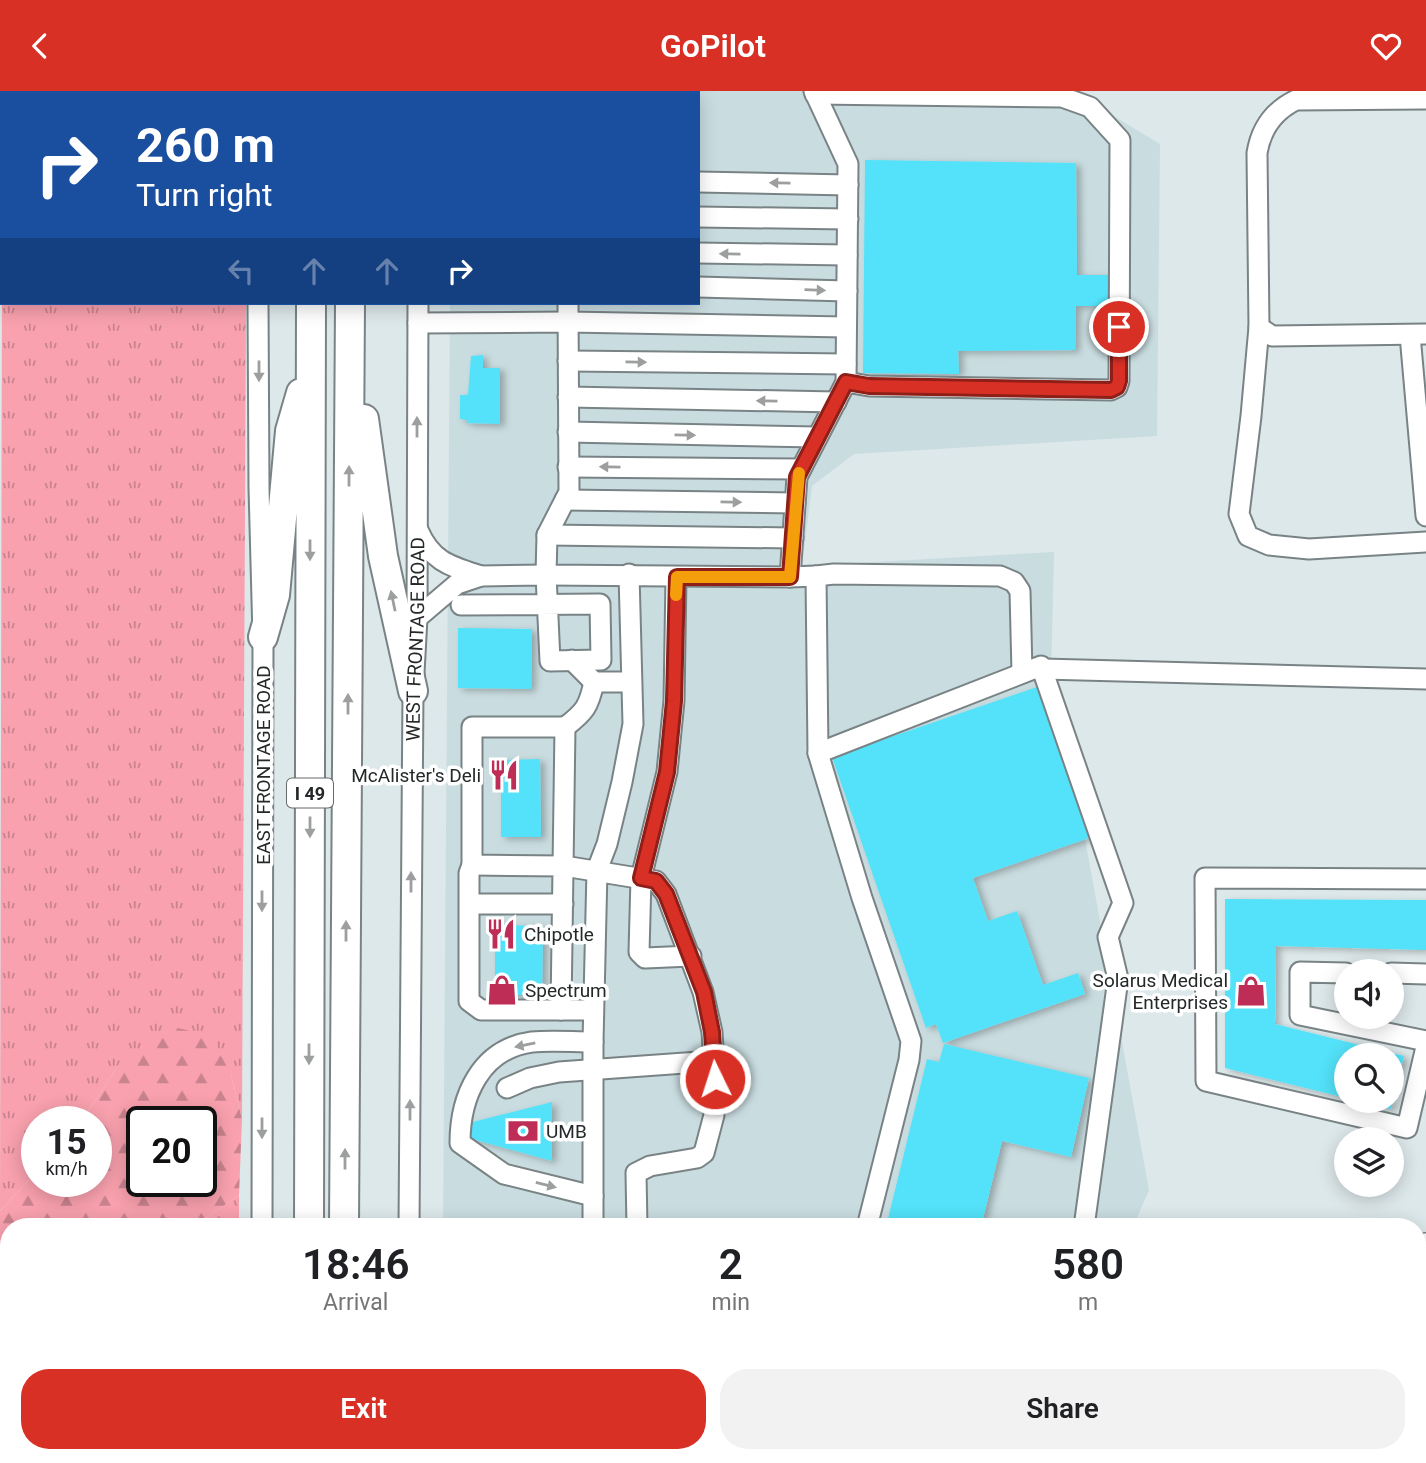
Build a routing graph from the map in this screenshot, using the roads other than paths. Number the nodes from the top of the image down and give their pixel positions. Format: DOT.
graph roads {
  1 [pos="815,92"];
  2 [pos="1384,95"];
  3 [pos="1426,99"];
  4 [pos="700,182"];
  5 [pos="848,185"];
  6 [pos="700,217"];
  7 [pos="848,219"];
  8 [pos="700,253"];
  9 [pos="847,255"];
  10 [pos="700,287"];
  11 [pos="847,291"];
  12 [pos="258,305"];
  13 [pos="311,305"];
  14 [pos="350,305"];
  15 [pos="418,305"];
  16 [pos="568,313"];
  17 [pos="418,323"];
  18 [pos="846,327"];
  19 [pos="1259,327"];
  20 [pos="1418,334"];
  21 [pos="350,339"];
  22 [pos="311,360"];
  23 [pos="568,361"];
  24 [pos="846,373"];
  25 [pos="568,397"];
  26 [pos="835,402"];
  27 [pos="568,432"];
  28 [pos="817,437"];
  29 [pos="568,467"];
  30 [pos="801,469"];
  31 [pos="565,501"];
  32 [pos="795,503"];
  33 [pos="1426,516"];
  34 [pos="416,525"];
  35 [pos="547,535"];
  36 [pos="793,538"];
  37 [pos="1426,542"];
  38 [pos="629,574"];
  39 [pos="546,575"];
  40 [pos="481,576"];
  41 [pos="816,576"];
  42 [pos="677,577"];
  43 [pos="790,577"];
  44 [pos="548,604"];
  45 [pos="461,605"];
  46 [pos="417,618"];
  47 [pos="263,637"];
  48 [pos="572,660"];
  49 [pos="1043,669"];
  50 [pos="1022,673"];
  51 [pos="1426,679"];
  52 [pos="594,682"];
  53 [pos="631,682"];
  54 [pos="413,691"];
  55 [pos="565,727"];
  56 [pos="818,753"];
  57 [pos="472,865"];
  58 [pos="564,866"];
  59 [pos="597,870"];
  60 [pos="641,878"];
  61 [pos="1426,879"];
  62 [pos="470,904"];
  63 [pos="563,904"];
  64 [pos="691,956"];
  65 [pos="1334,972"];
  66 [pos="1404,973"];
  67 [pos="1426,974"];
  68 [pos="561,1010"];
  69 [pos="593,1010"];
  70 [pos="1334,1022"];
  71 [pos="1368,1029"];
  72 [pos="1426,1041"];
  73 [pos="593,1042"];
  74 [pos="1426,1047"];
  75 [pos="713,1061"];
  76 [pos="593,1070"];
  77 [pos="507,1088"];
  78 [pos="1417,1130"];
  79 [pos="593,1196"];
  80 [pos="262,1218"];
  81 [pos="309,1218"];
  82 [pos="344,1218"];
  83 [pos="409,1218"];
  84 [pos="593,1218"];
  85 [pos="638,1218"];
  86 [pos="869,1218"];
  87 [pos="1085,1218"];
  1 -- 5 [label="street"];
  1 -- 24 [label="street"];
  2 -- 3 [label="street"];
  2 -- 19 [label="street"];
  5 -- 4 [label="street, one-way"];
  5 -- 7 [label="street"];
  6 -- 7 [label="street"];
  7 -- 9 [label="street"];
  9 -- 8 [label="street, one-way"];
  9 -- 11 [label="street"];
  10 -- 11 [label="street, one-way"];
  11 -- 18 [label="street"];
  12 -- 47 [label="street, EAST FRONTAGE ROAD, one-way"];
  13 -- 22 [label="highway, I 49"];
  14 -- 21 [label="highway, I 49"];
  15 -- 17 [label="street, WEST FRONTAGE ROAD"];
  16 -- 17 [label="street"];
  16 -- 18 [label="street"];
  16 -- 23 [label="street"];
  34 -- 17 [label="street, WEST FRONTAGE ROAD, one-way"];
  18 -- 24 [label="street"];
  19 -- 20 [label="street"];
  19 -- 37 [label="street"];
  20 -- 33 [label="street"];
  54 -- 21 [label="highway, one-way"];
  82 -- 21 [label="highway, I 49, one-way"];
  22 -- 47 [label="highway"];
  22 -- 81 [label="highway, I 49, one-way"];
  23 -- 24 [label="street, one-way"];
  23 -- 25 [label="street"];
  24 -- 26 [label="street"];
  26 -- 25 [label="street, one-way"];
  25 -- 27 [label="street"];
  26 -- 28 [label="street"];
  27 -- 28 [label="street, one-way"];
  27 -- 29 [label="street"];
  28 -- 30 [label="street"];
  30 -- 29 [label="street, one-way"];
  29 -- 31 [label="street"];
  30 -- 32 [label="street"];
  31 -- 32 [label="street, one-way"];
  31 -- 35 [label="street"];
  32 -- 36 [label="street"];
  34 -- 40 [label="street"];
  34 -- 46 [label="street, WEST FRONTAGE ROAD"];
  35 -- 36 [label="street"];
  35 -- 39 [label="street"];
  36 -- 43 [label="street"];
  38 -- 39 [label="street"];
  38 -- 42 [label="street"];
  38 -- 53 [label="street"];
  39 -- 40 [label="street"];
  39 -- 44 [label="street"];
  40 -- 46 [label="street"];
  41 -- 43 [label="street"];
  41 -- 50 [label="street"];
  41 -- 56 [label="street"];
  42 -- 43 [label="street"];
  42 -- 60 [label="street"];
  44 -- 45 [label="street"];
  44 -- 48 [label="street"];
  44 -- 48 [label="street"];
  46 -- 54 [label="street, WEST FRONTAGE ROAD"];
  47 -- 80 [label="street, EAST FRONTAGE ROAD, one-way"];
  48 -- 52 [label="street"];
  49 -- 50 [label="street"];
  49 -- 51 [label="street"];
  49 -- 87 [label="street"];
  50 -- 56 [label="street"];
  52 -- 53 [label="street"];
  52 -- 55 [label="street"];
  53 -- 59 [label="street"];
  83 -- 54 [label="street, WEST FRONTAGE ROAD, one-way"];
  55 -- 57 [label="street"];
  55 -- 58 [label="street"];
  56 -- 86 [label="street"];
  57 -- 58 [label="street"];
  57 -- 62 [label="street"];
  58 -- 59 [label="street"];
  58 -- 63 [label="street"];
  59 -- 60 [label="street"];
  59 -- 69 [label="street"];
  60 -- 64 [label="street"];
  60 -- 64 [label="street"];
  61 -- 78 [label="street"];
  62 -- 63 [label="street"];
  62 -- 68 [label="street"];
  63 -- 68 [label="street"];
  64 -- 75 [label="street"];
  65 -- 70 [label="street"];
  66 -- 67 [label="street"];
  68 -- 69 [label="street"];
  69 -- 73 [label="street"];
  71 -- 72 [label="street"];
  73 -- 76 [label="street"];
  73 -- 79 [label="street, one-way"];
  74 -- 78 [label="street"];
  75 -- 76 [label="street"];
  75 -- 85 [label="street"];
  76 -- 77 [label="street"];
  76 -- 79 [label="street"];
  79 -- 84 [label="street"];
}
